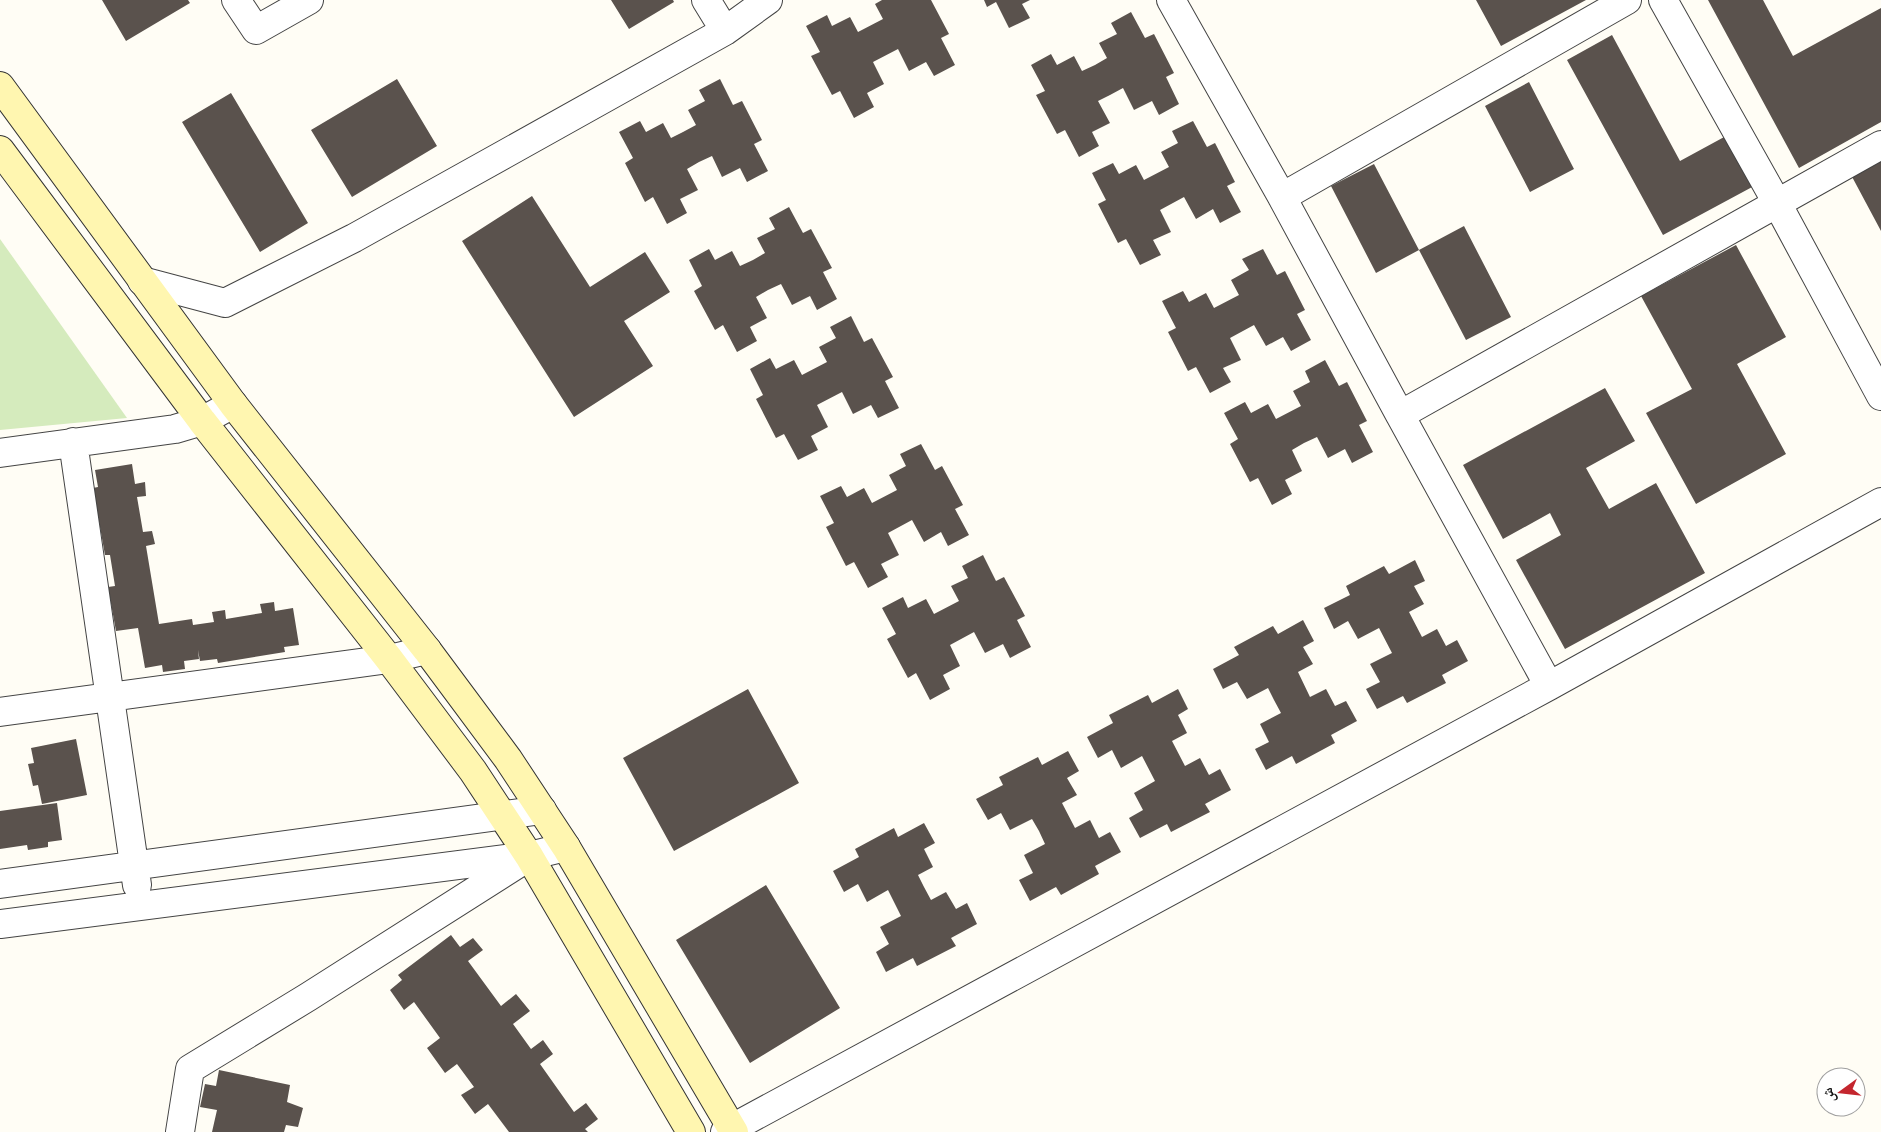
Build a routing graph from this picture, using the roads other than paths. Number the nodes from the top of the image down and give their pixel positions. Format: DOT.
graph roads {
  1 [pos="236,0"];
  2 [pos="309,0"];
  3 [pos="706,0"];
  4 [pos="768,0"];
  5 [pos="1171,0"];
  6 [pos="1627,0"];
  7 [pos="1663,0"];
  8 [pos="724,31"];
  9 [pos="0,86"];
  10 [pos="1881,145"];
  11 [pos="0,150"];
  12 [pos="1282,197"];
  13 [pos="1777,203"];
  14 [pos="142,281"];
  15 [pos="1881,396"];
  16 [pos="233,404"];
  17 [pos="1400,415"];
  18 [pos="202,421"];
  19 [pos="73,442"];
  20 [pos="0,453"];
  21 [pos="1881,502"];
  22 [pos="427,650"];
  23 [pos="389,659"];
  24 [pos="1549,686"];
  25 [pos="110,698"];
  26 [pos="0,708"];
  27 [pos="0,712"];
  28 [pos="542,810"];
  29 [pos="503,814"];
  30 [pos="566,847"];
  31 [pos="530,856"];
  32 [pos="135,867"];
  33 [pos="0,884"];
  34 [pos="140,906"];
  35 [pos="0,924"];
  36 [pos="731,1131"];
  37 [pos="180,1132"];
  38 [pos="691,1132"];
  1 -- 2 [label="street"];
  3 -- 8 [label="street"];
  4 -- 8 [label="street"];
  5 -- 12 [label="street"];
  6 -- 12 [label="street"];
  7 -- 13 [label="street"];
  8 -- 14 [label="street"];
  9 -- 14 [label="street"];
  10 -- 13 [label="street"];
  11 -- 18 [label="street"];
  12 -- 17 [label="street"];
  13 -- 15 [label="street"];
  13 -- 17 [label="street"];
  14 -- 16 [label="street"];
  16 -- 18 [label="street"];
  16 -- 22 [label="street"];
  17 -- 24 [label="street"];
  18 -- 19 [label="street"];
  18 -- 23 [label="street"];
  19 -- 20 [label="street"];
  19 -- 25 [label="street"];
  21 -- 24 [label="street"];
  22 -- 23 [label="street"];
  22 -- 28 [label="street"];
  23 -- 25 [label="street"];
  23 -- 29 [label="street"];
  24 -- 36 [label="street"];
  25 -- 27 [label="street"];
  25 -- 32 [label="street"];
  26 -- 27 [label="street"];
  28 -- 29 [label="street"];
  28 -- 30 [label="street"];
  29 -- 31 [label="street"];
  29 -- 32 [label="street"];
  30 -- 31 [label="street"];
  30 -- 36 [label="street"];
  31 -- 34 [label="street"];
  31 -- 37 [label="street"];
  31 -- 38 [label="street"];
  32 -- 33 [label="street"];
  32 -- 34 [label="street"];
  34 -- 35 [label="street"];
}
